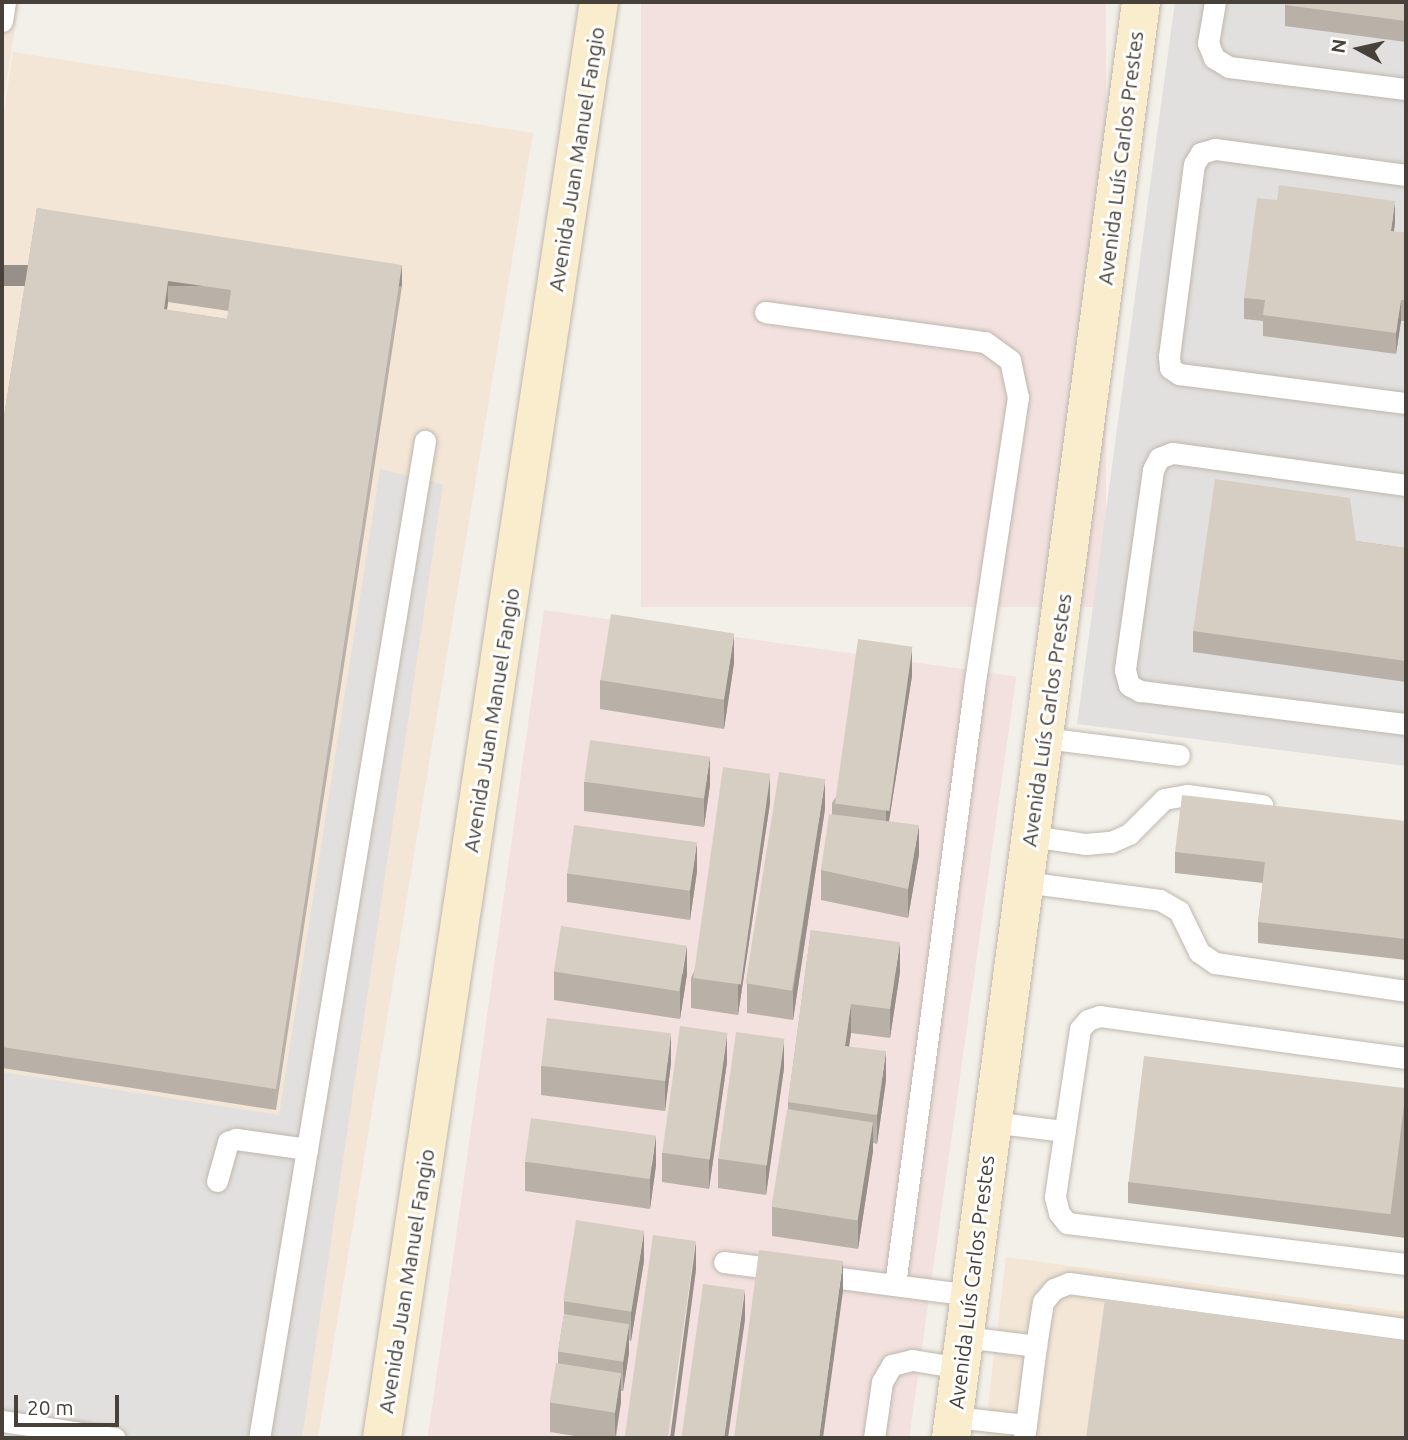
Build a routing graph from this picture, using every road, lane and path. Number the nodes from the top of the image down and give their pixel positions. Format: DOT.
graph roads {
  1 [pos="5,2"];
  2 [pos="1141,2"];
  3 [pos="1215,2"];
  4 [pos="598,4"];
  5 [pos="2,20"];
  6 [pos="1406,89"];
  7 [pos="1406,175"];
  8 [pos="765,312"];
  9 [pos="1406,403"];
  10 [pos="425,441"];
  11 [pos="1406,485"];
  12 [pos="1406,724"];
  13 [pos="1044,738"];
  14 [pos="1179,755"];
  15 [pos="1283,808"];
  16 [pos="1031,836"];
  17 [pos="1024,882"];
  18 [pos="1406,991"];
  19 [pos="1406,1058"];
  20 [pos="991,1122"];
  21 [pos="1064,1131"];
  22 [pos="307,1149"];
  23 [pos="217,1181"];
  24 [pos="724,1262"];
  25 [pos="1406,1264"];
  26 [pos="895,1285"];
  27 [pos="971,1295"];
  28 [pos="1406,1329"];
  29 [pos="1036,1346"];
  30 [pos="963,1353"];
  31 [pos="2,1421"];
  32 [pos="953,1428"];
  33 [pos="1025,1432"];
  34 [pos="115,1438"];
  35 [pos="260,1438"];
  36 [pos="382,1438"];
  37 [pos="874,1438"];
  1 -- 5 [label="lane"];
  2 -- 13 [label="street, Avenida Luís Carlos Prestes"];
  3 -- 6 [label="lane"];
  4 -- 36 [label="street, Avenida Juan Manuel Fangio"];
  7 -- 9 [label="lane"];
  8 -- 26 [label="lane"];
  10 -- 22 [label="lane"];
  11 -- 12 [label="lane"];
  13 -- 14 [label="lane"];
  13 -- 16 [label="street, Avenida Luís Carlos Prestes"];
  15 -- 16 [label="lane"];
  16 -- 17 [label="street, Avenida Luís Carlos Prestes"];
  17 -- 18 [label="lane"];
  17 -- 20 [label="street, Avenida Luís Carlos Prestes"];
  19 -- 21 [label="lane"];
  20 -- 21 [label="lane"];
  20 -- 27 [label="street, Avenida Luís Carlos Prestes"];
  21 -- 25 [label="lane"];
  22 -- 23 [label="lane"];
  22 -- 35 [label="lane"];
  24 -- 26 [label="lane"];
  26 -- 27 [label="lane"];
  27 -- 30 [label="street, Avenida Luís Carlos Prestes"];
  28 -- 29 [label="lane"];
  29 -- 30 [label="lane"];
  29 -- 33 [label="lane"];
  30 -- 32 [label="street, Avenida Luís Carlos Prestes"];
  30 -- 37 [label="lane"];
  31 -- 34 [label="lane"];
  32 -- 33 [label="lane"];
}
